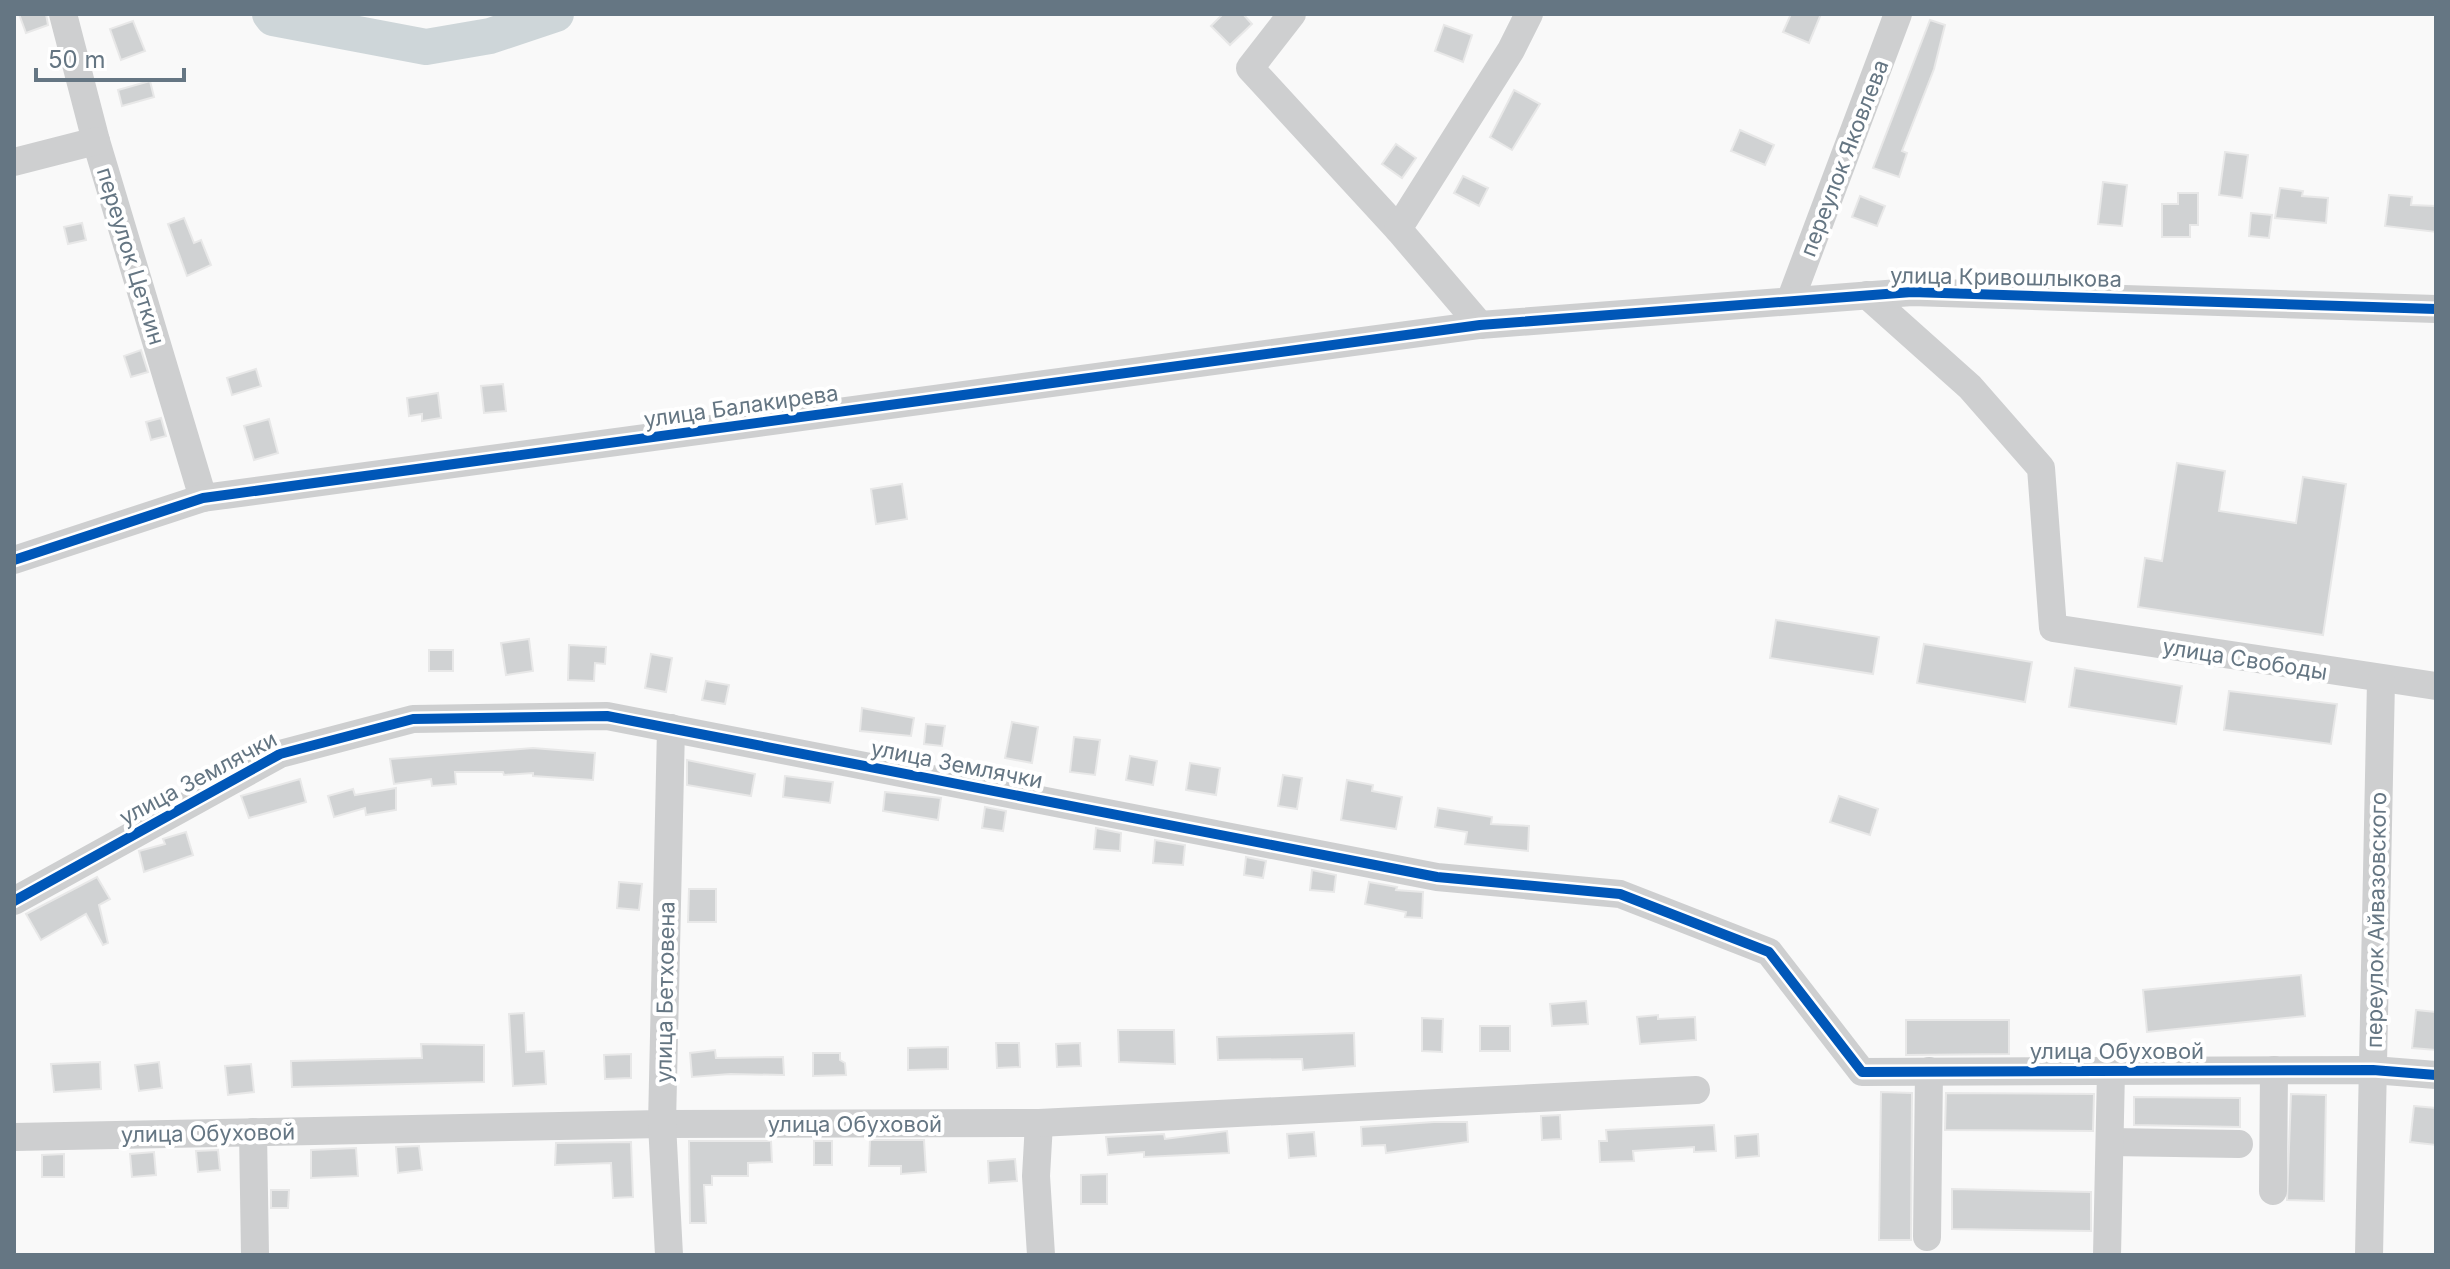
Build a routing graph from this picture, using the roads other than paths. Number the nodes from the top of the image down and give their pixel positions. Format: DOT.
graph roads {
  1 [pos="63,14"];
  2 [pos="1292,14"];
  3 [pos="1529,14"];
  4 [pos="1898,14"];
  5 [pos="96,141"];
  6 [pos="14,162"];
  7 [pos="1398,229"];
  8 [pos="1867,295"];
  9 [pos="1790,301"];
  10 [pos="2436,309"];
  11 [pos="1480,325"];
  12 [pos="203,498"];
  13 [pos="14,560"];
  14 [pos="2381,681"];
  15 [pos="2436,686"];
  16 [pos="671,728"];
  17 [pos="14,901"];
  18 [pos="2274,1070"];
  19 [pos="2373,1070"];
  20 [pos="1929,1071"];
  21 [pos="2111,1071"];
  22 [pos="1862,1072"];
  23 [pos="2436,1075"];
  24 [pos="1696,1090"];
  25 [pos="1039,1123"];
  26 [pos="662,1124"];
  27 [pos="253,1132"];
  28 [pos="14,1137"];
  29 [pos="2110,1142"];
  30 [pos="2239,1144"];
  31 [pos="2273,1191"];
  32 [pos="1927,1237"];
  33 [pos="255,1255"];
  34 [pos="669,1255"];
  35 [pos="1041,1255"];
  36 [pos="2107,1255"];
  37 [pos="2369,1255"];
  1 -- 5 [label="street, переулок Цеткин"];
  2 -- 7 [label="street"];
  3 -- 7 [label="street"];
  4 -- 9 [label="street, переулок Яковлева"];
  5 -- 6 [label="street"];
  5 -- 12 [label="street, переулок Цеткин"];
  7 -- 11 [label="street"];
  8 -- 9 [label="street, улица Кривошлыкова"];
  8 -- 10 [label="street, улица Кривошлыкова"];
  8 -- 14 [label="street, улица Свободы"];
  9 -- 11 [label="street, улица Кривошлыкова"];
  11 -- 12 [label="street, улица Балакирева"];
  12 -- 13 [label="street, улица Балакирева"];
  14 -- 15 [label="street, улица Свободы"];
  14 -- 19 [label="street, переулок Айвазовского"];
  16 -- 17 [label="street, улица Землячки"];
  16 -- 22 [label="street, улица Землячки"];
  16 -- 26 [label="street, улица Бетховена"];
  18 -- 19 [label="street, улица Обуховой"];
  18 -- 21 [label="street, улица Обуховой"];
  18 -- 31 [label="street"];
  19 -- 23 [label="street, улица Обуховой"];
  19 -- 37 [label="street, переулок Айвазовского"];
  20 -- 21 [label="street, улица Обуховой"];
  20 -- 22 [label="street, улица Обуховой"];
  20 -- 32 [label="street"];
  21 -- 29 [label="street"];
  24 -- 25 [label="street, улица Обуховой"];
  25 -- 26 [label="street, улица Обуховой"];
  25 -- 35 [label="street"];
  26 -- 27 [label="street, улица Обуховой"];
  26 -- 34 [label="street, улица Бетховена"];
  27 -- 28 [label="street, улица Обуховой"];
  27 -- 33 [label="street"];
  29 -- 30 [label="street"];
  29 -- 36 [label="street"];
}
